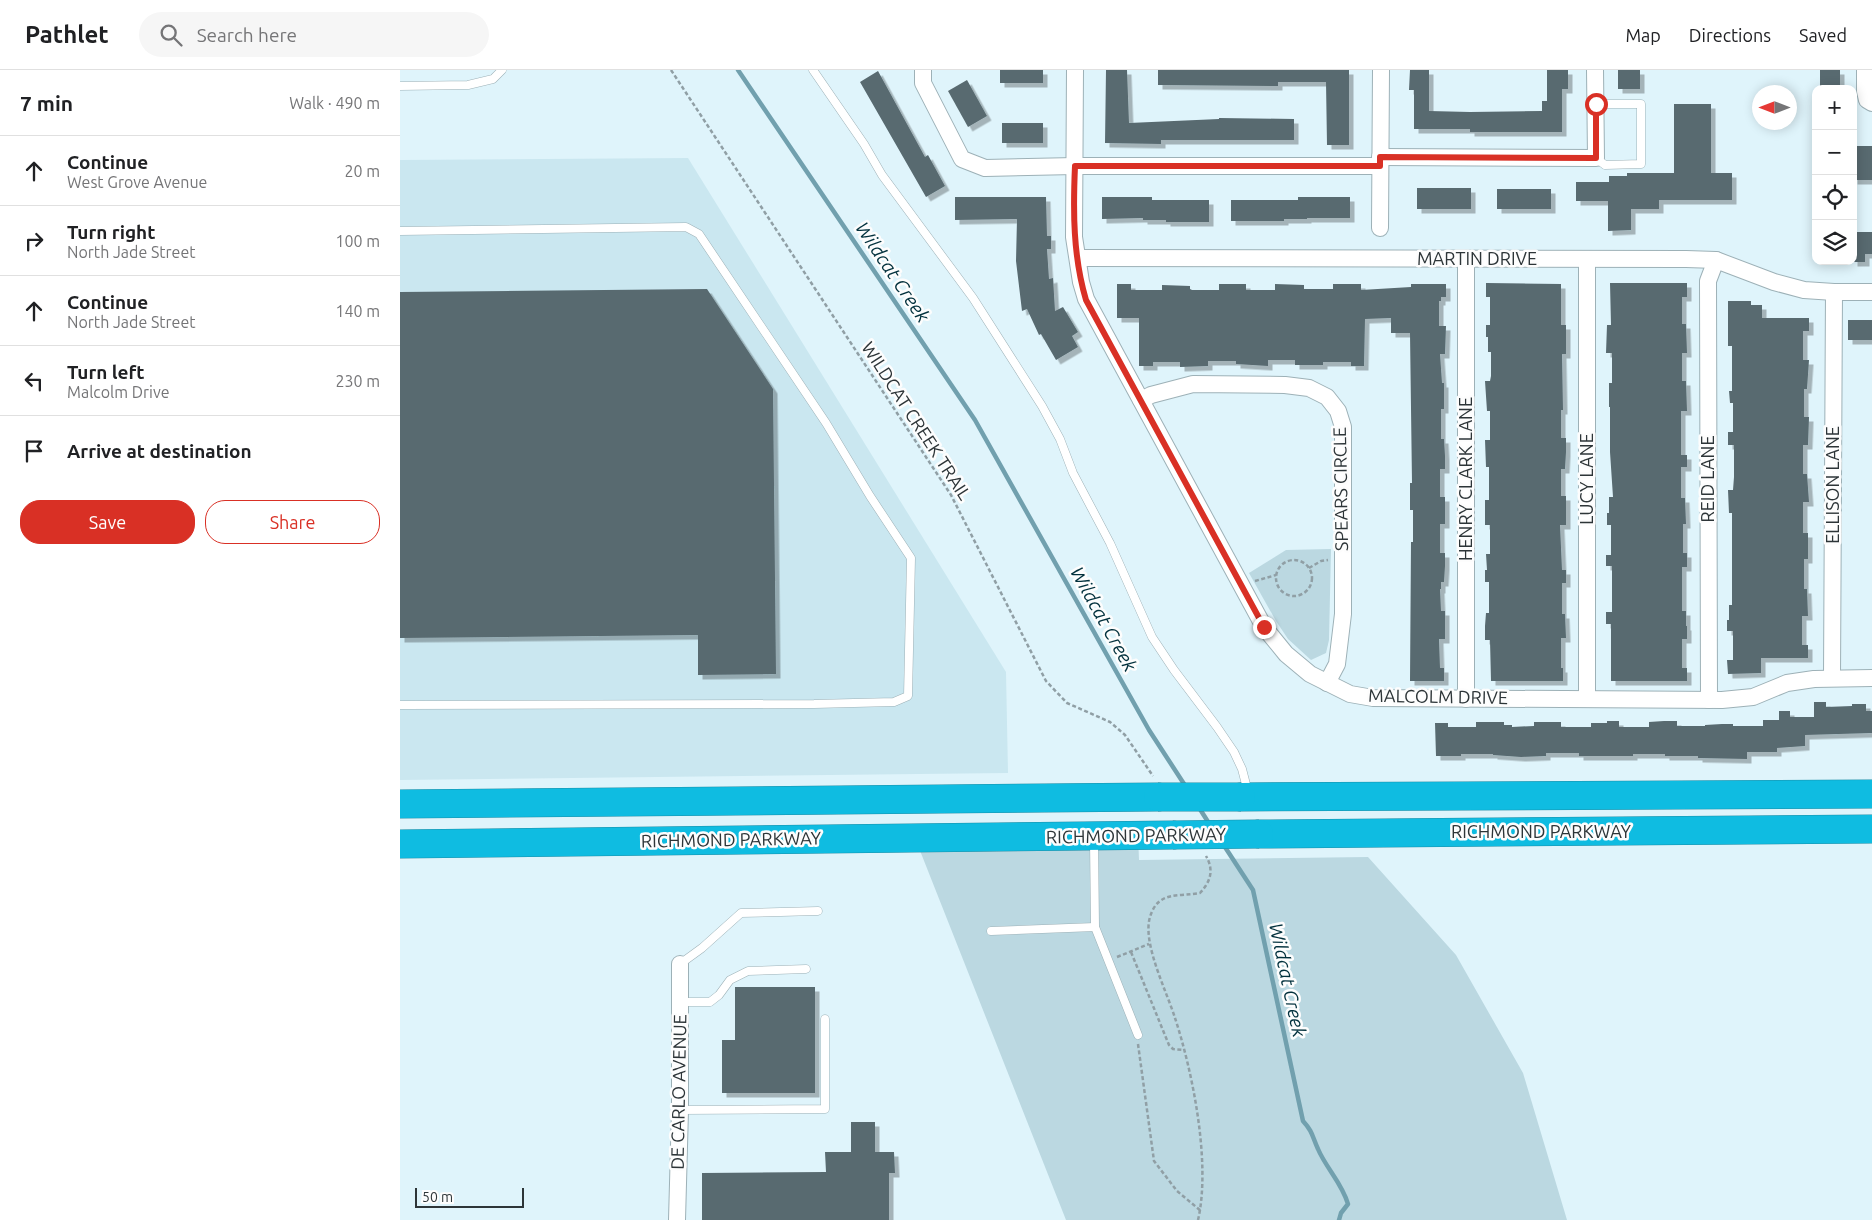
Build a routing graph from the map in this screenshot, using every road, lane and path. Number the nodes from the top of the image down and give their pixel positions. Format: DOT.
graph roads {
  1 [pos="502,70"];
  2 [pos="671,70"];
  3 [pos="813,70"];
  4 [pos="923,70"];
  5 [pos="1075,70"];
  6 [pos="1381,70"];
  7 [pos="1595,70"];
  8 [pos="1865,70"];
  9 [pos="400,86"];
  10 [pos="1596,104"];
  11 [pos="1872,104"];
  12 [pos="1596,158"];
  13 [pos="1380,161"];
  14 [pos="1075,166"];
  15 [pos="1380,228"];
  16 [pos="400,231"];
  17 [pos="1078,258"];
  18 [pos="1466,259"];
  19 [pos="1587,259"];
  20 [pos="1716,260"];
  21 [pos="1834,292"];
  22 [pos="1872,292"];
  23 [pos="1141,400"];
  24 [pos="1343,557"];
  25 [pos="1309,568"];
  26 [pos="1276,575"];
  27 [pos="1242,586"];
  28 [pos="1832,678"];
  29 [pos="1872,678"];
  30 [pos="1327,683"];
  31 [pos="1466,699"];
  32 [pos="1587,699"];
  33 [pos="1709,700"];
  34 [pos="400,705"];
  35 [pos="1148,769"];
  36 [pos="1872,794"];
  37 [pos="1245,797"];
  38 [pos="400,804"];
  39 [pos="1872,829"];
  40 [pos="1094,837"];
  41 [pos="400,844"];
  42 [pos="1208,858"];
  43 [pos="818,911"];
  44 [pos="1095,927"];
  45 [pos="992,931"];
  46 [pos="1150,944"];
  47 [pos="1131,952"];
  48 [pos="1108,961"];
  49 [pos="680,964"];
  50 [pos="806,969"];
  51 [pos="680,1002"];
  52 [pos="826,1019"];
  53 [pos="1138,1035"];
  54 [pos="1184,1050"];
  55 [pos="680,1110"];
  56 [pos="1201,1211"];
  57 [pos="677,1220"];
  58 [pos="1198,1220"];
  1 -- 9 [label="lane"];
  2 -- 35 [label="path, WILDCAT CREEK TRAIL"];
  3 -- 37 [label="lane"];
  4 -- 14 [label="street"];
  5 -- 14 [label="street, MALCOLM DRIVE"];
  6 -- 13 [label="street"];
  7 -- 10 [label="street"];
  8 -- 11 [label="street"];
  10 -- 12 [label="street"];
  10 -- 12 [label="lane"];
  12 -- 13 [label="street"];
  13 -- 14 [label="street"];
  13 -- 15 [label="street"];
  14 -- 17 [label="street, MALCOLM DRIVE"];
  16 -- 34 [label="lane"];
  17 -- 18 [label="street, MARTIN DRIVE"];
  17 -- 23 [label="street, MALCOLM DRIVE"];
  18 -- 19 [label="street, MARTIN DRIVE"];
  18 -- 31 [label="street, HENRY CLARK LANE"];
  19 -- 20 [label="street, MARTIN DRIVE"];
  19 -- 32 [label="street, LUCY LANE"];
  20 -- 21 [label="street, MARTIN DRIVE"];
  20 -- 33 [label="street, REID LANE"];
  21 -- 22 [label="street, MARTIN DRIVE"];
  21 -- 28 [label="street, ELLISON LANE"];
  23 -- 24 [label="street, SPEARS CIRCLE"];
  23 -- 27 [label="street, MALCOLM DRIVE"];
  24 -- 25 [label="path"];
  24 -- 30 [label="street, SPEARS CIRCLE"];
  25 -- 26 [label="path"];
  25 -- 26 [label="path"];
  26 -- 27 [label="path"];
  27 -- 30 [label="street, MALCOLM DRIVE"];
  28 -- 29 [label="street, MALCOLM DRIVE"];
  28 -- 33 [label="street, MALCOLM DRIVE"];
  30 -- 31 [label="street, MALCOLM DRIVE"];
  31 -- 32 [label="street, MALCOLM DRIVE"];
  32 -- 33 [label="street, MALCOLM DRIVE"];
  36 -- 37 [label="highway, RICHMOND PARKWAY"];
  37 -- 38 [label="highway, RICHMOND PARKWAY, bridge"];
  39 -- 40 [label="highway, RICHMOND PARKWAY, bridge"];
  40 -- 41 [label="highway, RICHMOND PARKWAY"];
  40 -- 44 [label="lane"];
  42 -- 46 [label="path"];
  43 -- 49 [label="lane"];
  44 -- 45 [label="lane"];
  44 -- 48 [label="lane"];
  46 -- 47 [label="path"];
  46 -- 54 [label="path"];
  47 -- 48 [label="path"];
  47 -- 54 [label="path"];
  48 -- 53 [label="lane"];
  49 -- 51 [label="street, DE CARLO AVENUE"];
  50 -- 51 [label="lane"];
  51 -- 55 [label="street, DE CARLO AVENUE"];
  52 -- 55 [label="lane"];
  53 -- 56 [label="path"];
  54 -- 56 [label="path"];
  55 -- 57 [label="street, DE CARLO AVENUE"];
  56 -- 58 [label="path"];
}
